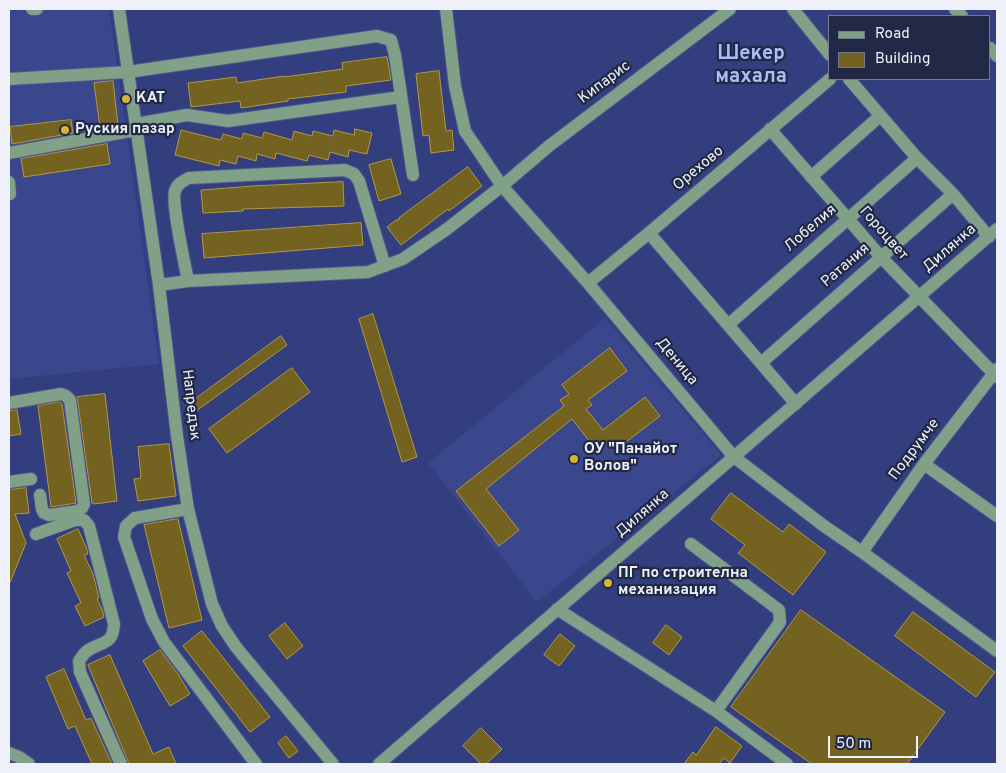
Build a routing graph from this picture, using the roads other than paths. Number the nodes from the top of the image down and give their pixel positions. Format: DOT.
graph roads {
  1 [pos="32,9"];
  2 [pos="37,9"];
  3 [pos="119,9"];
  4 [pos="446,9"];
  5 [pos="730,9"];
  6 [pos="793,9"];
  7 [pos="828,53"];
  8 [pos="128,72"];
  9 [pos="9,79"];
  10 [pos="828,80"];
  11 [pos="850,80"];
  12 [pos="401,97"];
  13 [pos="880,116"];
  14 [pos="136,127"];
  15 [pos="770,129"];
  16 [pos="9,153"];
  17 [pos="917,158"];
  18 [pos="413,175"];
  19 [pos="811,177"];
  20 [pos="9,182"];
  21 [pos="502,186"];
  22 [pos="9,194"];
  23 [pos="952,194"];
  24 [pos="848,218"];
  25 [pos="649,232"];
  26 [pos="993,233"];
  27 [pos="881,257"];
  28 [pos="385,266"];
  29 [pos="188,281"];
  30 [pos="588,282"];
  31 [pos="159,285"];
  32 [pos="919,296"];
  33 [pos="728,325"];
  34 [pos="761,363"];
  35 [pos="996,373"];
  36 [pos="9,402"];
  37 [pos="796,404"];
  38 [pos="734,457"];
  39 [pos="924,464"];
  40 [pos="31,479"];
  41 [pos="9,482"];
  42 [pos="40,495"];
  43 [pos="188,509"];
  44 [pos="997,516"];
  45 [pos="36,534"];
  46 [pos="691,544"];
  47 [pos="862,552"];
  48 [pos="557,609"];
  49 [pos="997,651"];
  50 [pos="716,711"];
  51 [pos="9,752"];
  52 [pos="29,764"];
  53 [pos="121,764"];
  54 [pos="256,764"];
  55 [pos="333,764"];
  56 [pos="379,764"];
  57 [pos="787,764"];
  1 -- 2 [label="street"];
  3 -- 8 [label="street, Напредък"];
  4 -- 21 [label="street, Деница"];
  5 -- 21 [label="street, Кипарис"];
  6 -- 7 [label="street"];
  8 -- 9 [label="street"];
  8 -- 12 [label="street"];
  8 -- 14 [label="street, Напредък"];
  10 -- 15 [label="street, Орехово"];
  11 -- 13 [label="street"];
  12 -- 14 [label="street"];
  12 -- 18 [label="street"];
  13 -- 17 [label="street"];
  13 -- 19 [label="street"];
  14 -- 16 [label="street"];
  14 -- 31 [label="street, Напредък"];
  15 -- 19 [label="street, Гороцвет"];
  15 -- 25 [label="street, Орехово"];
  17 -- 23 [label="street"];
  17 -- 24 [label="street, Лобелия"];
  19 -- 24 [label="street, Гороцвет"];
  20 -- 22 [label="street"];
  21 -- 28 [label="street, Кипарис"];
  21 -- 30 [label="street, Деница"];
  23 -- 26 [label="street"];
  23 -- 27 [label="street, Ратания"];
  24 -- 27 [label="street, Гороцвет"];
  24 -- 33 [label="street, Лобелия"];
  25 -- 30 [label="street, Орехово"];
  25 -- 33 [label="street"];
  26 -- 32 [label="street, Дилянка"];
  27 -- 32 [label="street, Гороцвет"];
  27 -- 34 [label="street, Ратания"];
  28 -- 29 [label="street, Кипарис"];
  28 -- 29 [label="street"];
  29 -- 31 [label="street, Кипарис"];
  30 -- 38 [label="street, Деница"];
  31 -- 43 [label="street, Напредък"];
  32 -- 35 [label="street, Гороцвет"];
  32 -- 37 [label="street, Дилянка"];
  33 -- 34 [label="street"];
  34 -- 37 [label="street"];
  35 -- 39 [label="street, Подрумче"];
  36 -- 42 [label="street"];
  37 -- 38 [label="street, Дилянка"];
  38 -- 47 [label="street, Деница"];
  38 -- 48 [label="street, Дилянка"];
  39 -- 44 [label="street"];
  39 -- 47 [label="street, Подрумче"];
  40 -- 41 [label="street"];
  43 -- 54 [label="street"];
  43 -- 55 [label="street, Напредък"];
  45 -- 53 [label="street"];
  46 -- 50 [label="street"];
  47 -- 49 [label="street, Деница"];
  48 -- 50 [label="street"];
  48 -- 56 [label="street, Дилянка"];
  50 -- 57 [label="street"];
  51 -- 52 [label="street"];
}
